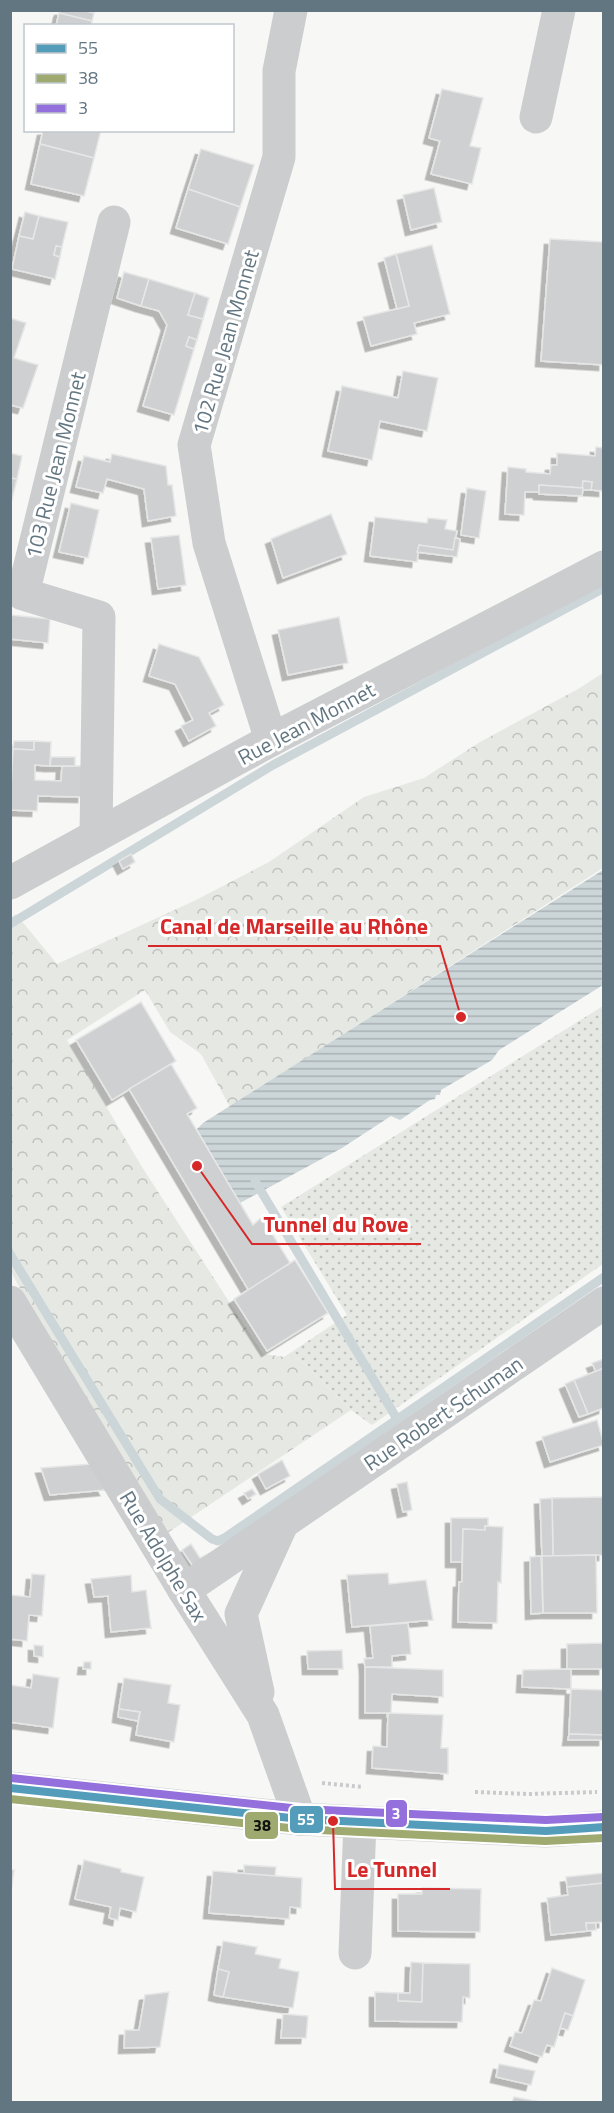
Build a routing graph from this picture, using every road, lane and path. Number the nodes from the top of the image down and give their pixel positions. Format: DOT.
graph roads {
  1 [pos="291,10"];
  2 [pos="559,10"];
  3 [pos="536,117"];
  4 [pos="114,222"];
  5 [pos="603,567"];
  6 [pos="271,740"];
  7 [pos="96,836"];
  8 [pos="10,883"];
  9 [pos="10,1302"];
  10 [pos="603,1304"];
  11 [pos="283,1522"];
  12 [pos="192,1603"];
  13 [pos="241,1614"];
  14 [pos="263,1715"];
  15 [pos="320,1783"];
  16 [pos="10,1788"];
  17 [pos="374,1788"];
  18 [pos="469,1792"];
  19 [pos="603,1792"];
  20 [pos="300,1818"];
  21 [pos="360,1822"];
  22 [pos="603,1827"];
  23 [pos="355,1953"];
  1 -- 6 [label="street, 102 Rue Jean Monnet"];
  2 -- 3 [label="street"];
  4 -- 7 [label="street, 103 Rue Jean Monnet"];
  5 -- 6 [label="street, Rue Jean Monnet"];
  6 -- 7 [label="street, Rue Jean Monnet"];
  7 -- 8 [label="street, Rue Jean Monnet"];
  9 -- 12 [label="street, Rue Adolphe Sax"];
  10 -- 11 [label="street, Rue Robert Schuman"];
  11 -- 12 [label="street, Rue Robert Schuman"];
  11 -- 13 [label="street"];
  12 -- 13 [label="street"];
  12 -- 14 [label="street, Rue Adolphe Sax"];
  13 -- 14 [label="street"];
  14 -- 20 [label="street, Rue Adolphe Sax"];
  15 -- 17 [label="path"];
  16 -- 20 [label="street"];
  18 -- 19 [label="path"];
  20 -- 21 [label="street"];
  21 -- 22 [label="street"];
  21 -- 23 [label="street"];
}
